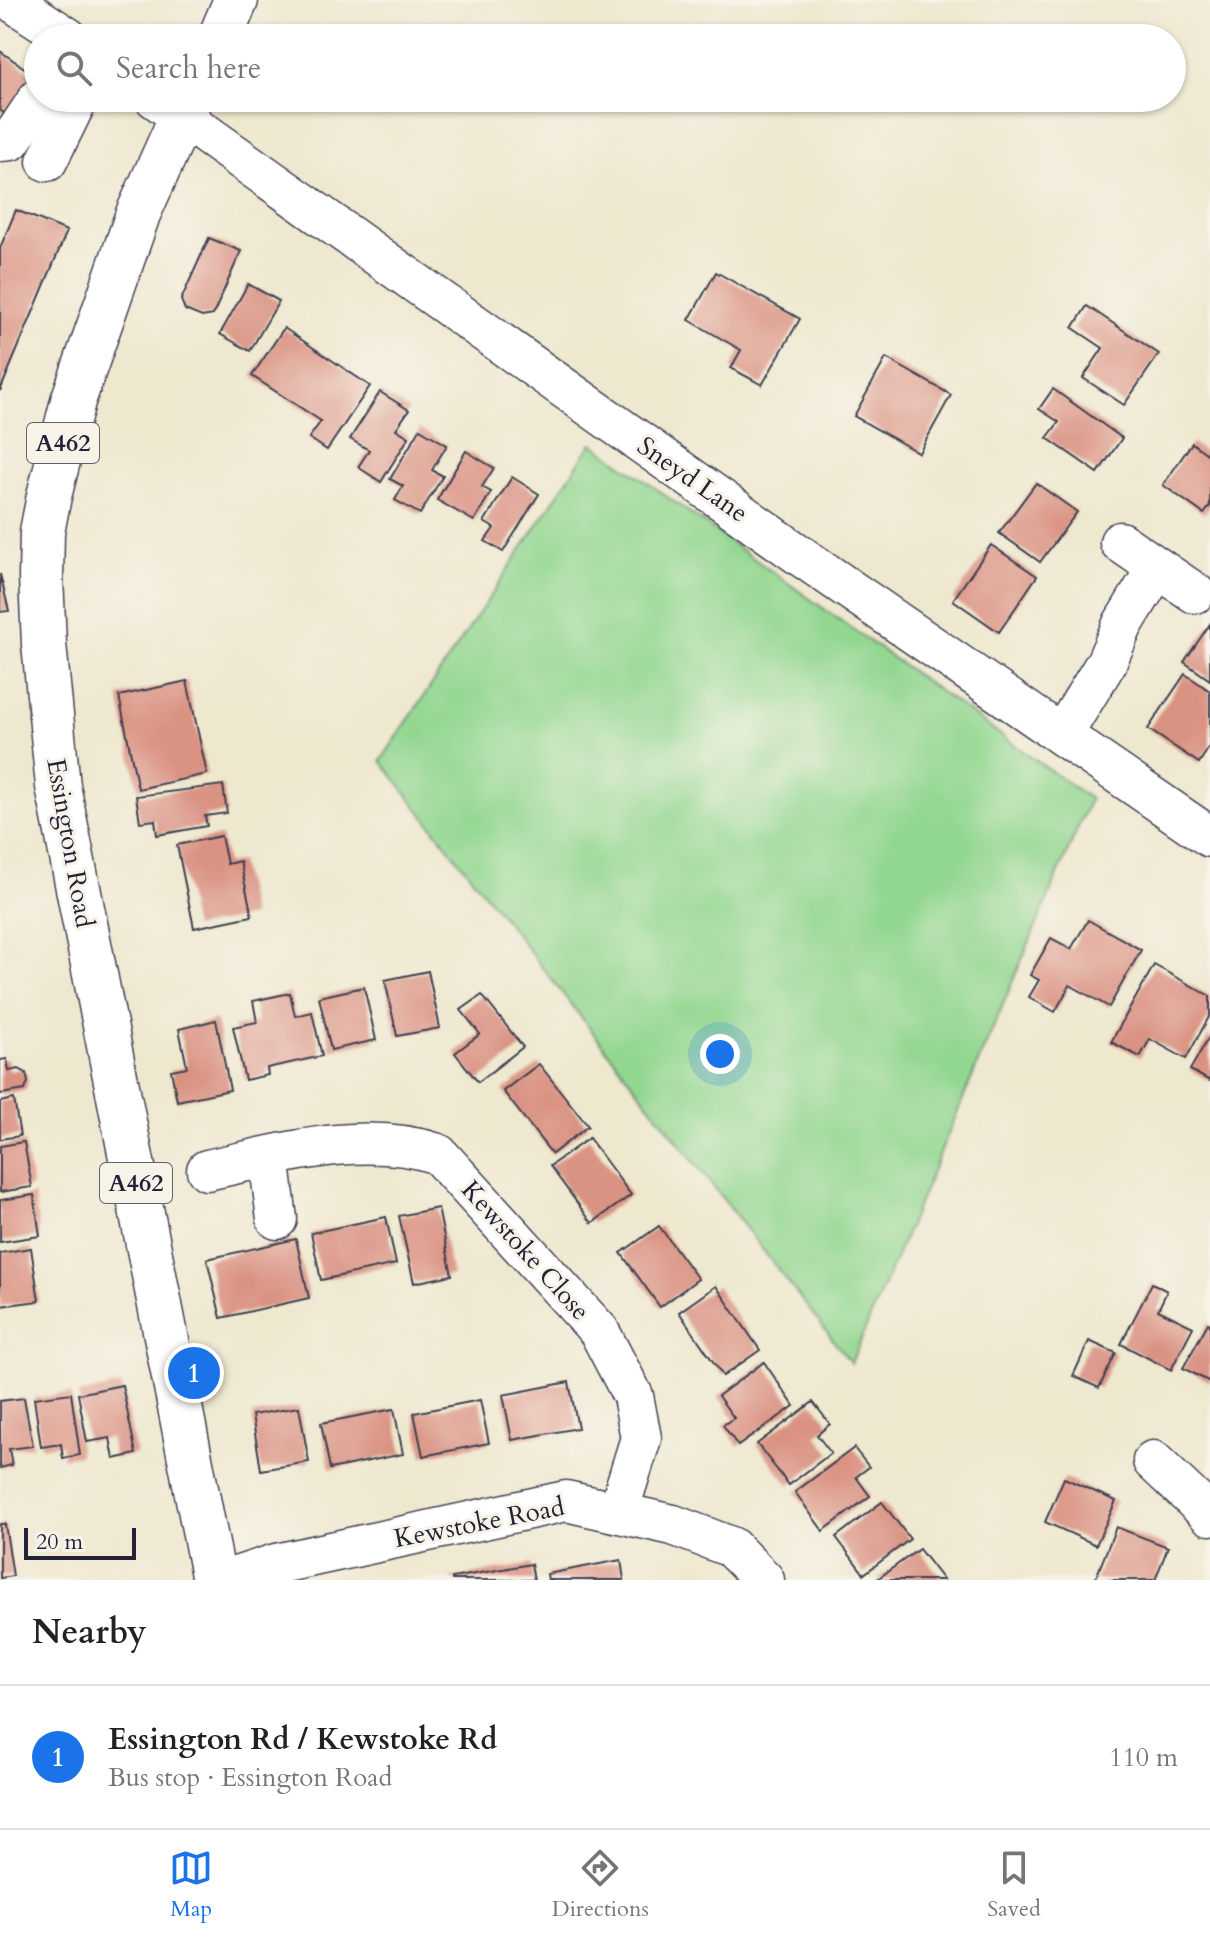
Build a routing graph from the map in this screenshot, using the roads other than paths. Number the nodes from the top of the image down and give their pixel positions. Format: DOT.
graph roads {
  1 [pos="10,0"];
  2 [pos="236,0"];
  3 [pos="47,24"];
  4 [pos="226,24"];
  5 [pos="30,112"];
  6 [pos="71,112"];
  7 [pos="172,112"];
  8 [pos="186,112"];
  9 [pos="0,141"];
  10 [pos="47,161"];
  11 [pos="1120,542"];
  12 [pos="1157,568"];
  13 [pos="1195,593"];
  14 [pos="1062,735"];
  15 [pos="1210,837"];
  16 [pos="269,1157"];
  17 [pos="207,1170"];
  18 [pos="277,1219"];
  19 [pos="1153,1461"];
  20 [pos="1207,1506"];
  21 [pos="618,1512"];
  22 [pos="214,1580"];
  23 [pos="227,1580"];
  24 [pos="764,1580"];
  1 -- 3 [label="street"];
  2 -- 4 [label="main road"];
  5 -- 9 [label="street"];
  6 -- 10 [label="street"];
  7 -- 22 [label="main road, Essington Road / A462"];
  8 -- 14 [label="street, Sneyd Lane"];
  11 -- 12 [label="street"];
  12 -- 13 [label="street"];
  12 -- 14 [label="street"];
  14 -- 15 [label="street, Sneyd Lane"];
  16 -- 17 [label="street, Kewstoke Close"];
  16 -- 18 [label="street"];
  16 -- 21 [label="street, Kewstoke Close"];
  19 -- 20 [label="street"];
  21 -- 23 [label="street, Kewstoke Road"];
  21 -- 24 [label="street, Kewstoke Road"];
}
